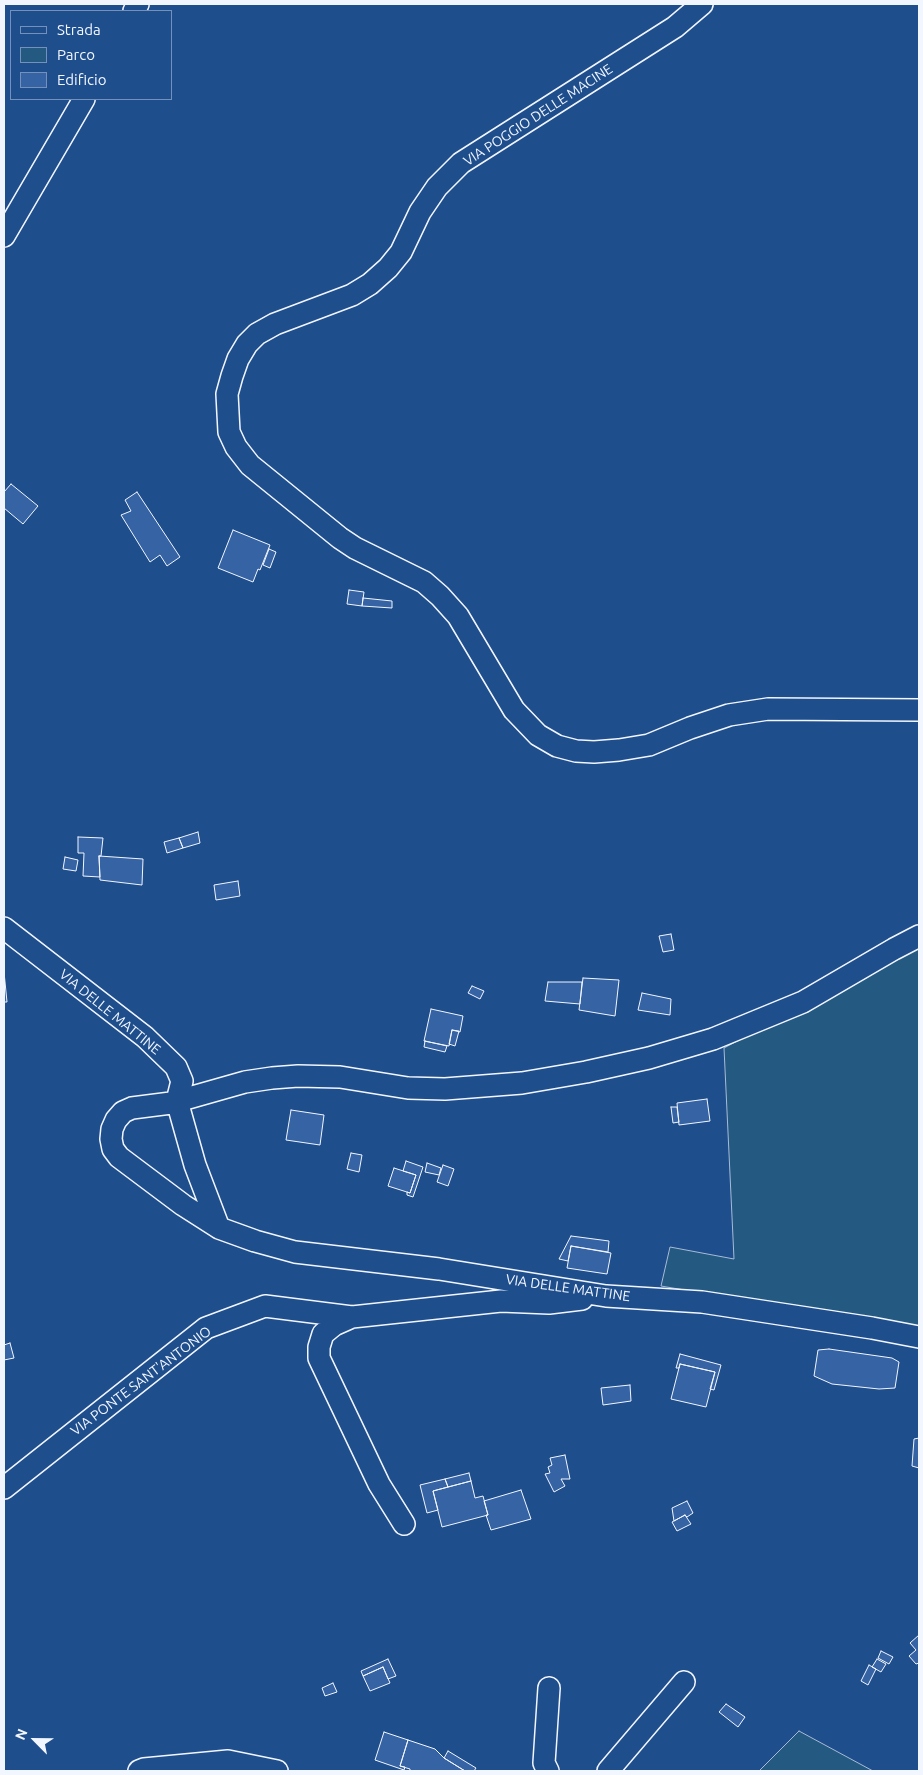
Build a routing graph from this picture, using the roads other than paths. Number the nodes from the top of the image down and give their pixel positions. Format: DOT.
graph roads {
  1 [pos="702,4"];
  2 [pos="83,100"];
  3 [pos="4,236"];
  4 [pos="919,710"];
  5 [pos="4,928"];
  6 [pos="919,936"];
  7 [pos="174,1102"];
  8 [pos="219,1228"];
  9 [pos="606,1296"];
  10 [pos="352,1317"];
  11 [pos="919,1337"];
  12 [pos="4,1488"];
  13 [pos="404,1524"];
  14 [pos="684,1682"];
  15 [pos="549,1688"];
  16 [pos="139,1771"];
  17 [pos="277,1771"];
  18 [pos="548,1771"];
  19 [pos="608,1771"];
  1 -- 4 [label="street, VIA POGGIO DELLE MACINE"];
  2 -- 3 [label="street"];
  5 -- 7 [label="street, VIA DELLE MATTINE"];
  6 -- 7 [label="street"];
  7 -- 8 [label="street, VIA DELLE MATTINE"];
  7 -- 8 [label="street, VIA DELLE MATTINE"];
  8 -- 9 [label="street, VIA DELLE MATTINE"];
  9 -- 10 [label="street, VIA PONTE SANT'ANTONIO"];
  9 -- 11 [label="street, VIA DELLE MATTINE"];
  10 -- 12 [label="street, VIA PONTE SANT'ANTONIO"];
  10 -- 13 [label="street, VIA PONTE SANT'ANTONIO"];
  14 -- 19 [label="street"];
  15 -- 18 [label="street"];
  16 -- 17 [label="street"];
}
